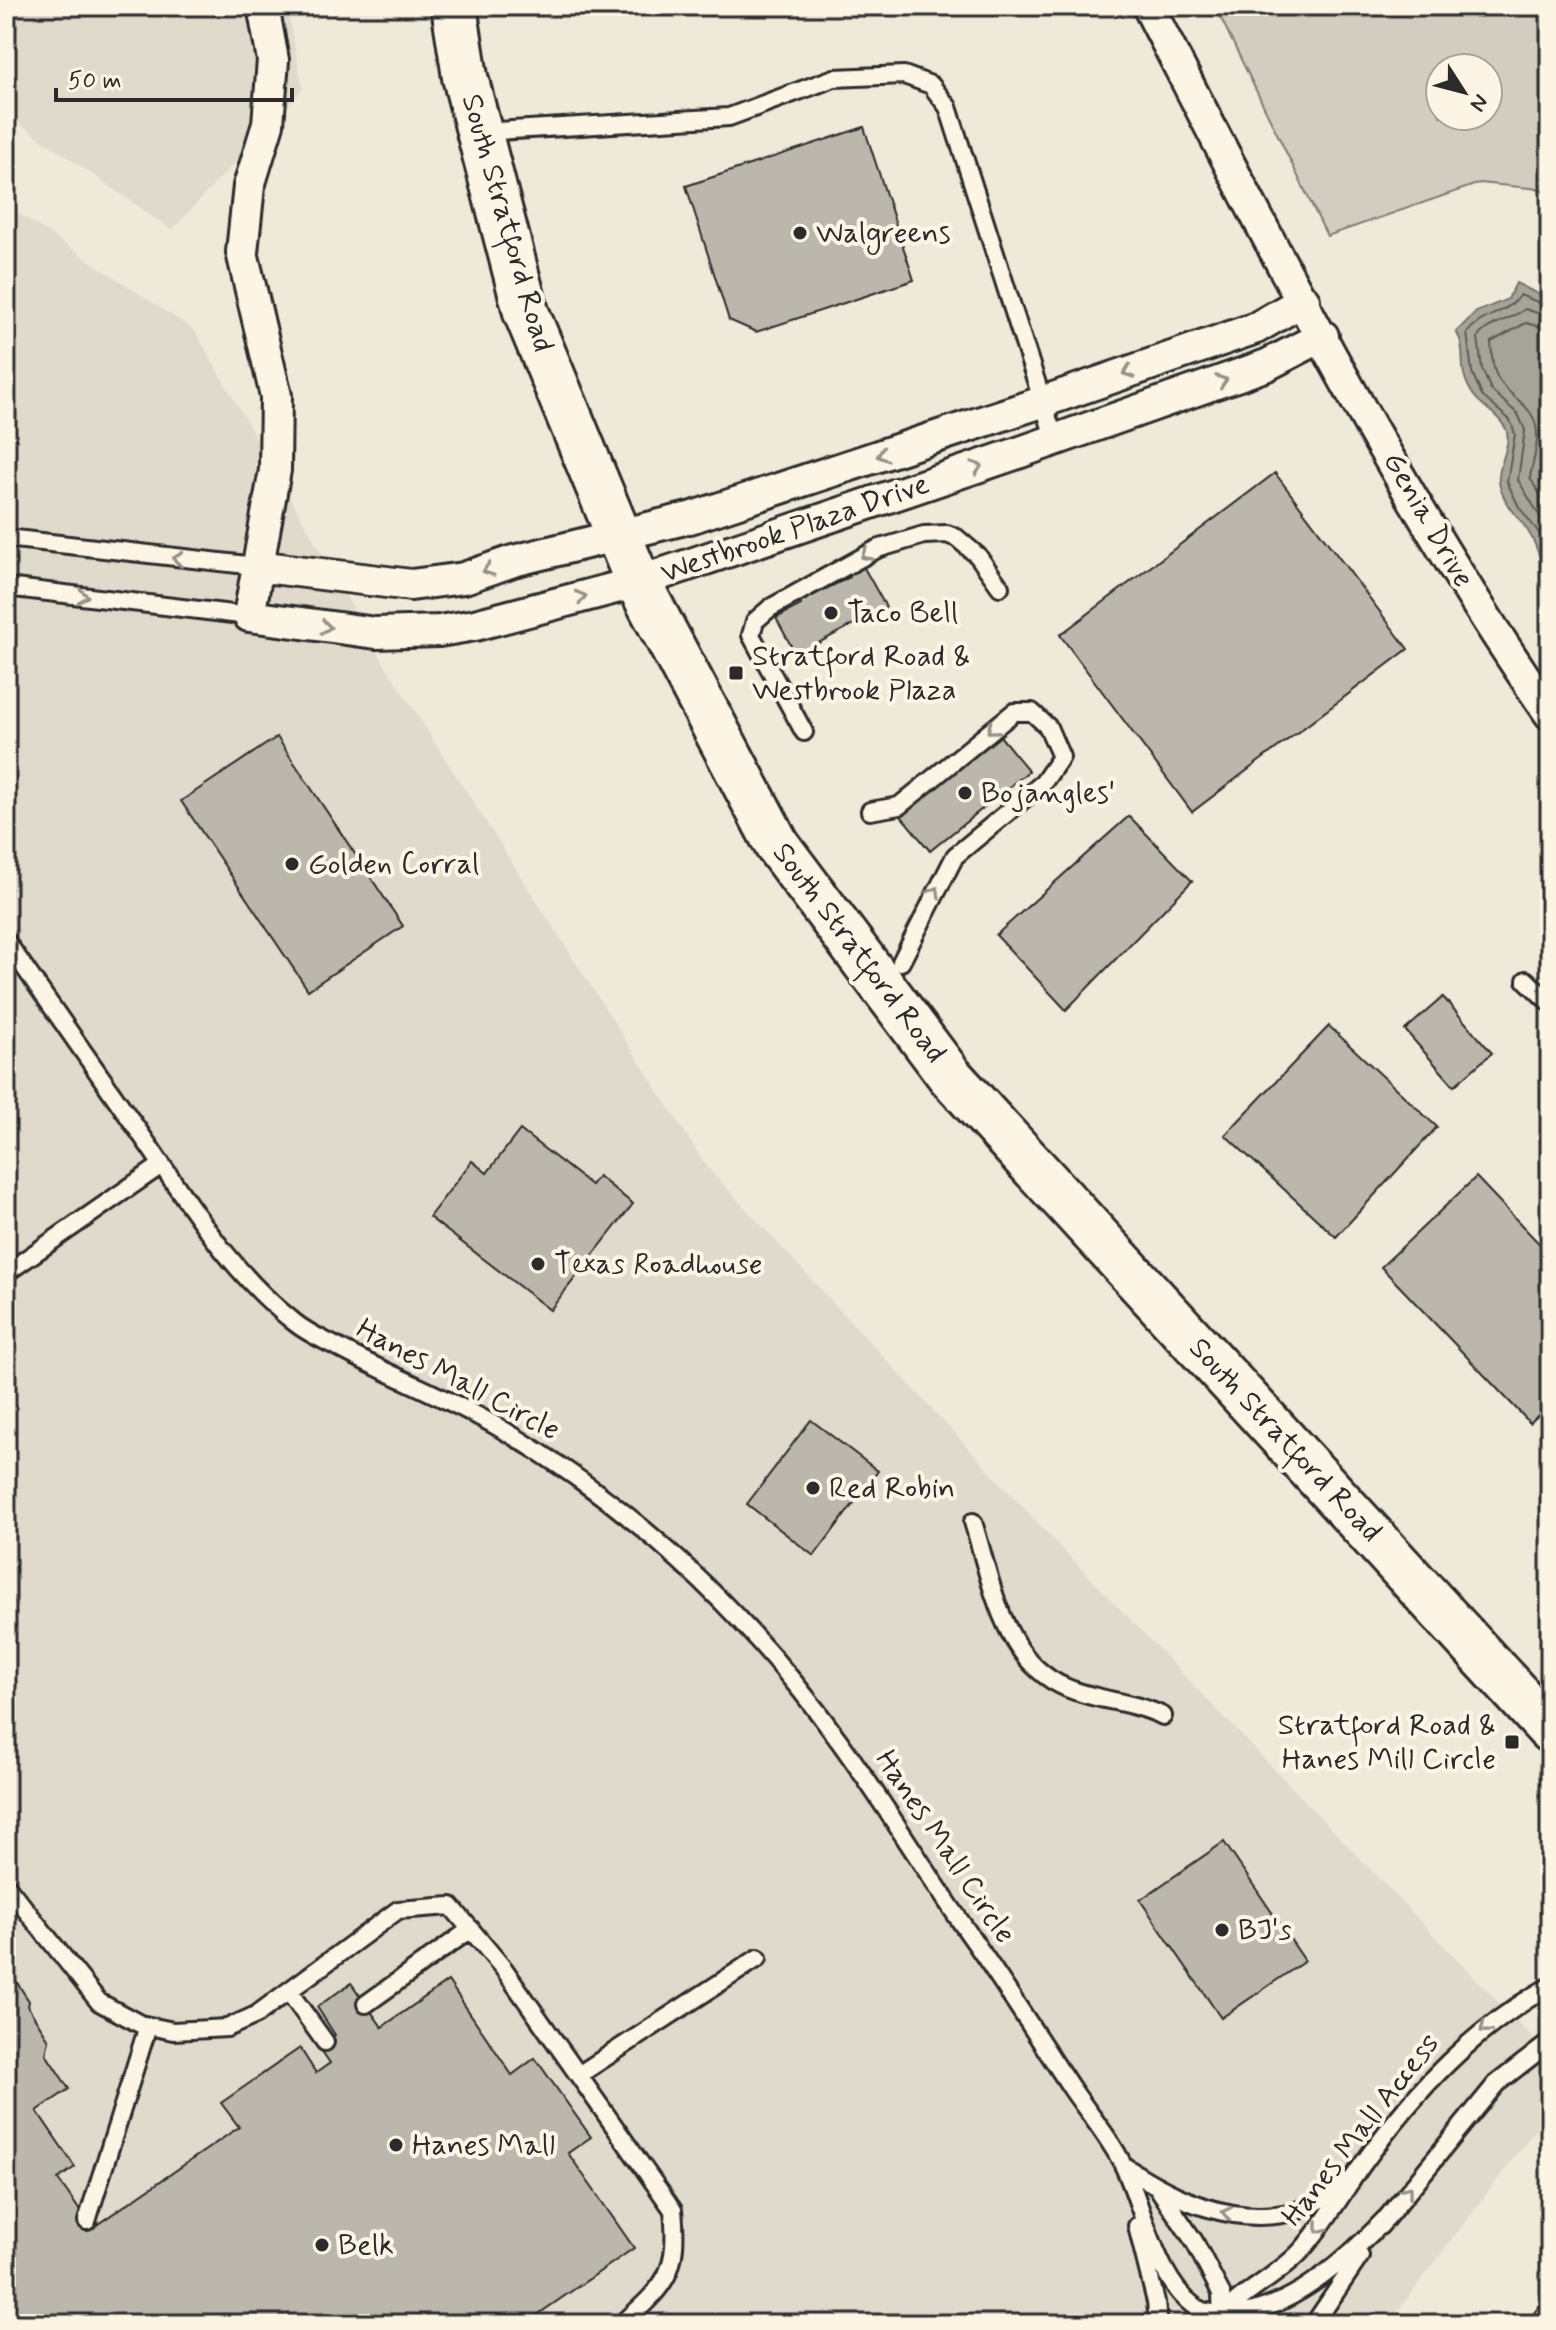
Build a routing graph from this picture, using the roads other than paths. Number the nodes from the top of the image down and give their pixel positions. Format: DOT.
graph roads {
  1 [pos="263,6"];
  2 [pos="454,6"];
  3 [pos="1148,6"];
  4 [pos="479,132"];
  5 [pos="1313,319"];
  6 [pos="1042,402"];
  7 [pos="1055,440"];
  8 [pos="617,536"];
  9 [pos="6,538"];
  10 [pos="256,566"];
  11 [pos="638,582"];
  12 [pos="6,587"];
  13 [pos="1000,587"];
  14 [pos="249,616"];
  15 [pos="1550,714"];
  16 [pos="804,732"];
  17 [pos="870,811"];
  18 [pos="6,941"];
  19 [pos="901,962"];
  20 [pos="1526,980"];
  21 [pos="1550,1003"];
  22 [pos="160,1166"];
  23 [pos="6,1273"];
  24 [pos="973,1522"];
  25 [pos="1163,1716"];
  26 [pos="1550,1730"];
  27 [pos="6,1885"];
  28 [pos="471,1929"];
  29 [pos="758,1958"];
  30 [pos="1550,1986"];
  31 [pos="289,1992"];
  32 [pos="366,2004"];
  33 [pos="148,2026"];
  34 [pos="325,2042"];
  35 [pos="1550,2042"];
  36 [pos="580,2074"];
  37 [pos="1124,2166"];
  38 [pos="1352,2180"];
  39 [pos="1158,2188"];
  40 [pos="1385,2219"];
  41 [pos="87,2221"];
  42 [pos="1220,2322"];
  43 [pos="622,2324"];
  44 [pos="1158,2324"];
  45 [pos="1314,2324"];
  1 -- 10 [label="street"];
  2 -- 4 [label="main road, South Stratford Road"];
  3 -- 5 [label="street"];
  4 -- 6 [label="lane"];
  4 -- 8 [label="main road, South Stratford Road"];
  5 -- 6 [label="street, Westbrook Plaza Drive, one-way"];
  7 -- 5 [label="street, Westbrook Plaza Drive, one-way"];
  5 -- 15 [label="street, Genia Drive"];
  6 -- 7 [label="lane"];
  6 -- 8 [label="street, Westbrook Plaza Drive, one-way"];
  11 -- 7 [label="street, Westbrook Plaza Drive, one-way"];
  8 -- 10 [label="street, Westbrook Plaza Drive, one-way"];
  8 -- 11 [label="main road, South Stratford Road"];
  10 -- 9 [label="lane, one-way"];
  10 -- 14 [label="street"];
  14 -- 11 [label="street, Westbrook Plaza Drive, one-way"];
  11 -- 26 [label="main road, South Stratford Road"];
  12 -- 14 [label="lane, one-way"];
  13 -- 16 [label="lane, one-way"];
  19 -- 17 [label="lane, one-way"];
  18 -- 22 [label="lane, Hanes Mall Circle"];
  20 -- 21 [label="lane"];
  22 -- 23 [label="lane"];
  22 -- 37 [label="lane, Hanes Mall Circle"];
  24 -- 25 [label="lane"];
  27 -- 33 [label="lane"];
  28 -- 31 [label="lane"];
  28 -- 32 [label="lane"];
  28 -- 36 [label="lane"];
  29 -- 36 [label="lane"];
  30 -- 38 [label="lane, Hanes Mall Access, one-way"];
  31 -- 33 [label="lane"];
  31 -- 34 [label="lane"];
  33 -- 41 [label="lane"];
  40 -- 35 [label="lane, one-way"];
  36 -- 43 [label="lane"];
  37 -- 39 [label="lane, Hanes Mall Circle"];
  37 -- 42 [label="lane, Hanes Mall Circle"];
  37 -- 44 [label="lane, Hanes Mall Circle"];
  38 -- 39 [label="lane, Hanes Mall Circle, one-way"];
  38 -- 42 [label="lane, Hanes Mall Access, one-way"];
  39 -- 42 [label="lane, Hanes Mall Circle"];
  40 -- 42 [label="lane"];
  40 -- 45 [label="lane"];
}
